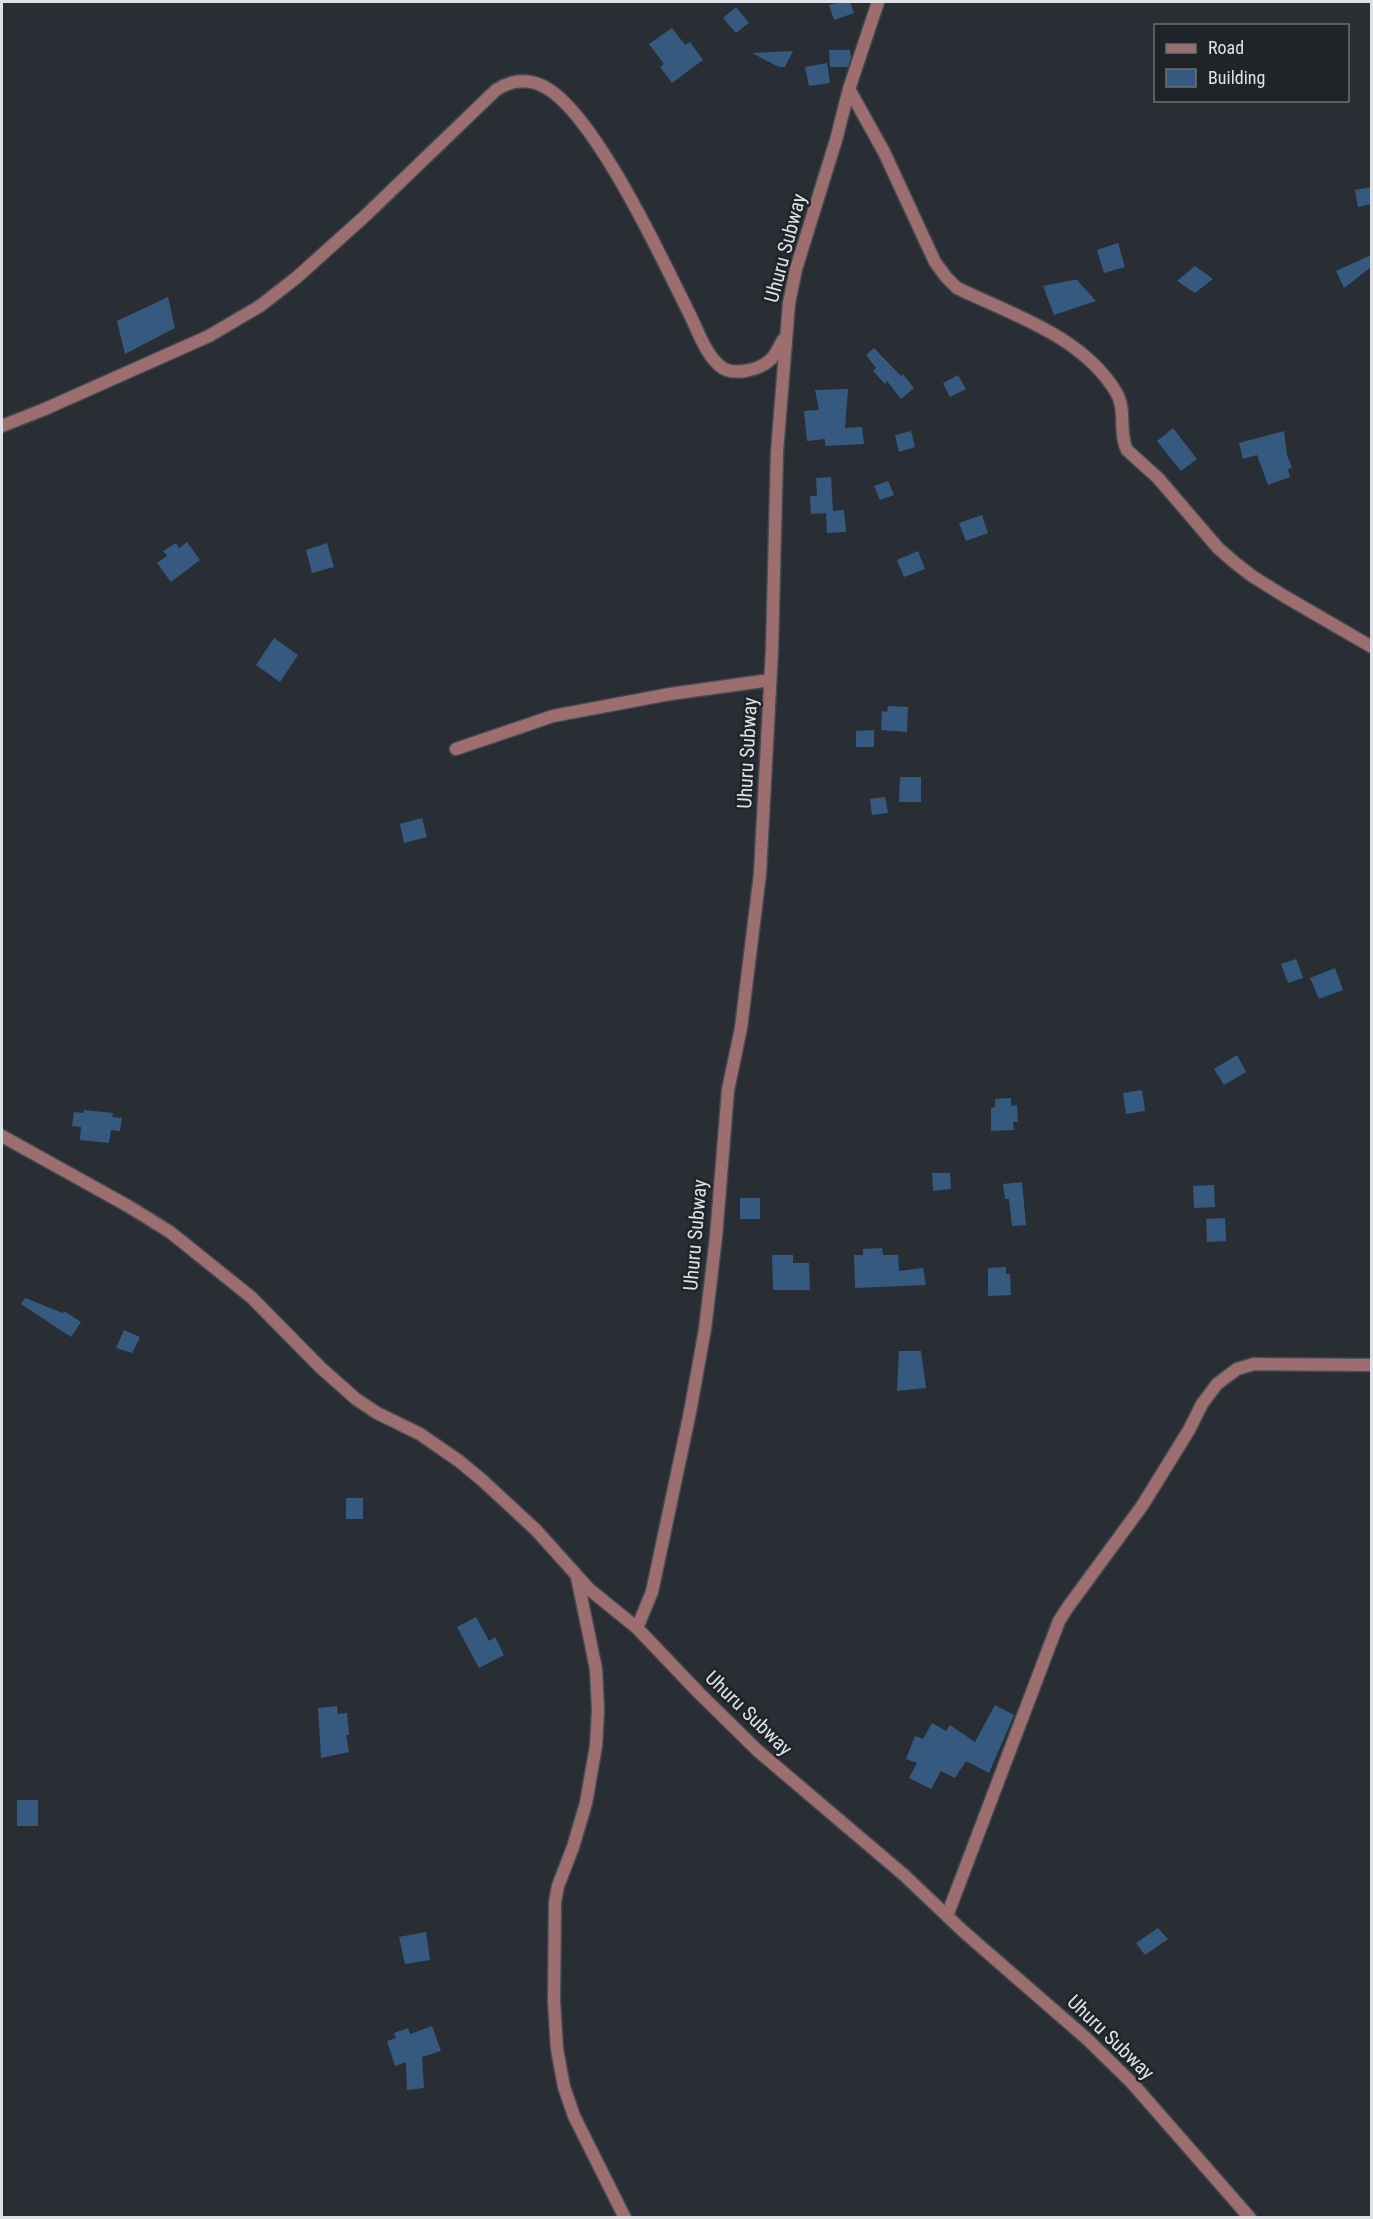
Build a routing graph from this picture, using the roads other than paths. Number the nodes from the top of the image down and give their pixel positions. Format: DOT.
graph roads {
  1 [pos="879,3"];
  2 [pos="849,89"];
  3 [pos="785,336"];
  4 [pos="2,426"];
  5 [pos="1371,647"];
  6 [pos="770,680"];
  7 [pos="456,749"];
  8 [pos="2,1136"];
  9 [pos="1371,1365"];
  10 [pos="577,1576"];
  11 [pos="637,1628"];
  12 [pos="947,1916"];
  13 [pos="1236,2203"];
  14 [pos="625,2217"];
  15 [pos="1234,2217"];
  16 [pos="1250,2217"];
  1 -- 2 [label="street, Uhuru Subway"];
  2 -- 3 [label="street, Uhuru Subway"];
  2 -- 5 [label="street"];
  3 -- 4 [label="street"];
  3 -- 6 [label="street, Uhuru Subway"];
  6 -- 7 [label="street"];
  6 -- 11 [label="street, Uhuru Subway"];
  8 -- 10 [label="street"];
  9 -- 12 [label="street"];
  10 -- 11 [label="street"];
  10 -- 14 [label="street"];
  11 -- 12 [label="street, Uhuru Subway"];
  12 -- 13 [label="street, Uhuru Subway"];
  13 -- 15 [label="street"];
  13 -- 16 [label="street, Uhuru Subway"];
}
